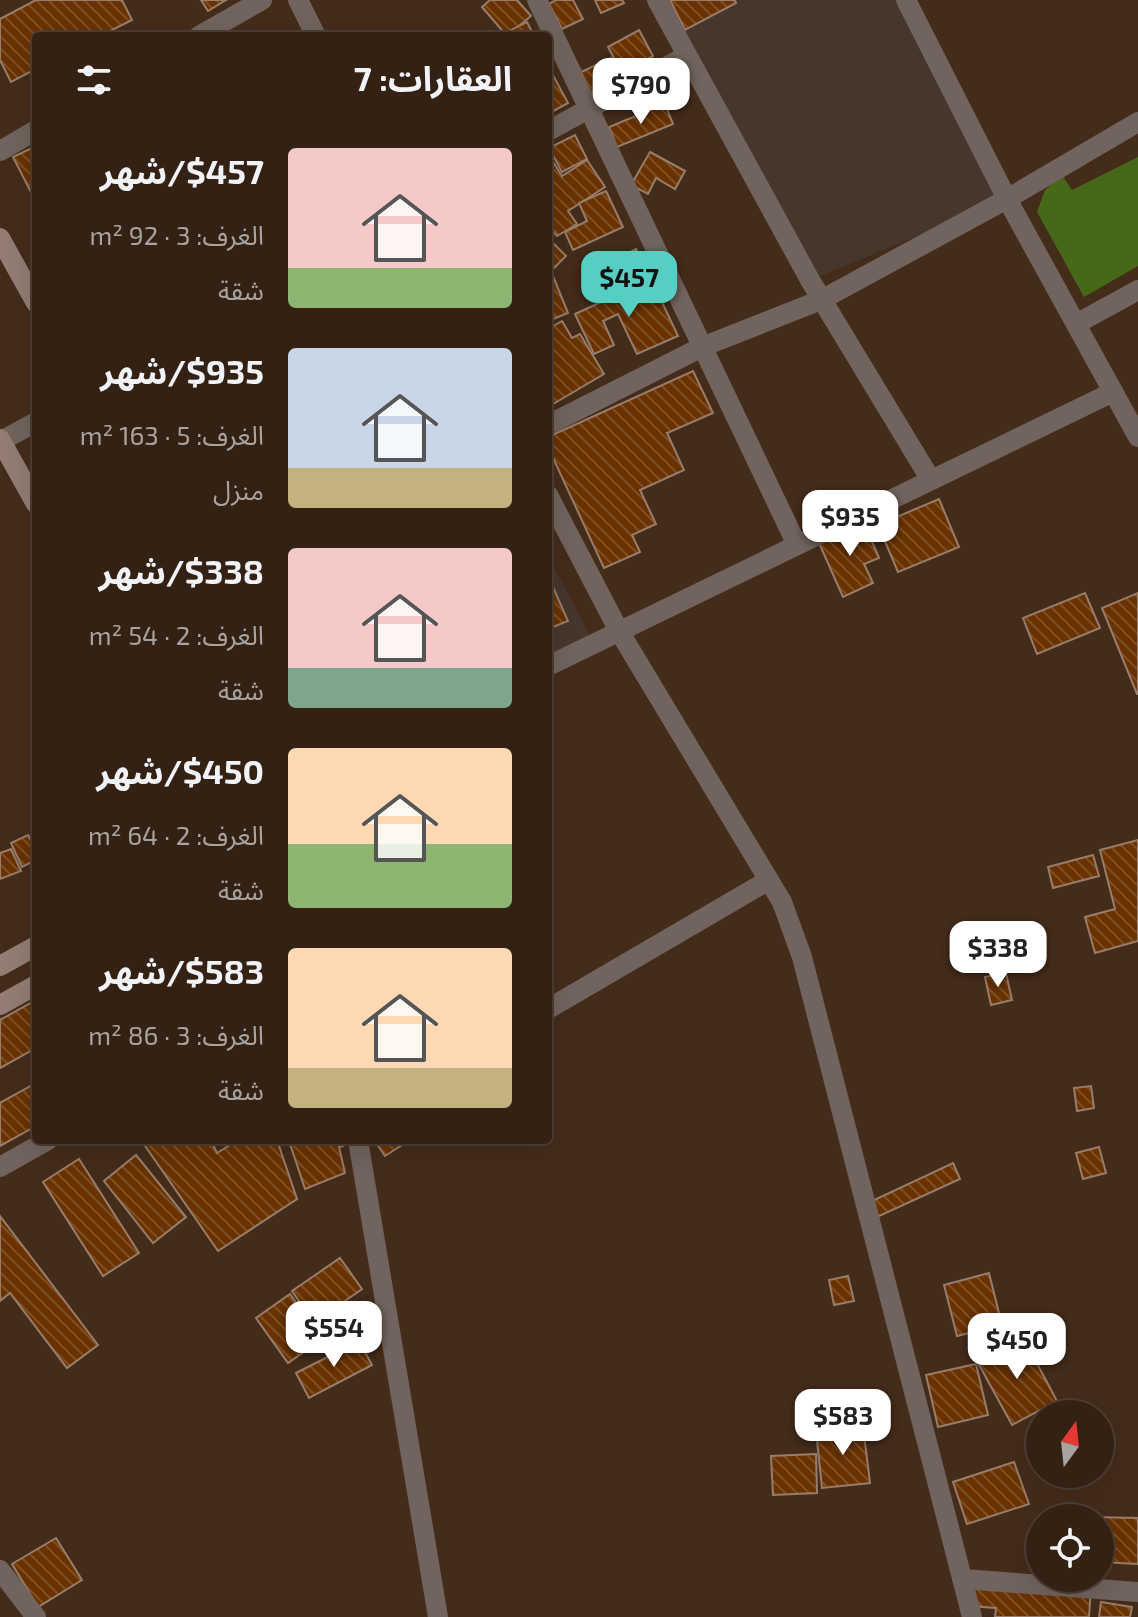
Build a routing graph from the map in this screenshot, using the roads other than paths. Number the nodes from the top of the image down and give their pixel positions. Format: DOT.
graph roads {
  1 [pos="262,0"];
  2 [pos="298,0"];
  3 [pos="537,0"];
  4 [pos="657,0"];
  5 [pos="906,0"];
  6 [pos="206,32"];
  7 [pos="314,32"];
  8 [pos="686,56"];
  9 [pos="590,109"];
  10 [pos="1138,122"];
  11 [pos="552,129"];
  12 [pos="32,132"];
  13 [pos="0,151"];
  14 [pos="1007,199"];
  15 [pos="0,238"];
  16 [pos="1138,290"];
  17 [pos="32,296"];
  18 [pos="821,300"];
  19 [pos="1076,324"];
  20 [pos="702,347"];
  21 [pos="1113,392"];
  22 [pos="552,423"];
  23 [pos="32,424"];
  24 [pos="1138,437"];
  25 [pos="0,440"];
  26 [pos="931,480"];
  27 [pos="32,497"];
  28 [pos="552,503"];
  29 [pos="797,545"];
  30 [pos="619,631"];
  31 [pos="552,664"];
  32 [pos="769,880"];
  33 [pos="32,948"];
  34 [pos="0,966"];
  35 [pos="32,987"];
  36 [pos="0,1005"];
  37 [pos="552,1007"];
  38 [pos="41,1144"];
  39 [pos="359,1144"];
  40 [pos="0,1167"];
  41 [pos="0,1570"];
  42 [pos="962,1579"];
  43 [pos="1138,1592"];
  44 [pos="36,1617"];
  45 [pos="438,1617"];
  46 [pos="972,1617"];
  1 -- 6 [label="street"];
  2 -- 7 [label="street"];
  3 -- 9 [label="street"];
  4 -- 8 [label="street"];
  5 -- 14 [label="street"];
  8 -- 9 [label="street"];
  8 -- 18 [label="street"];
  9 -- 11 [label="street"];
  9 -- 20 [label="street"];
  10 -- 14 [label="street"];
  12 -- 13 [label="street"];
  14 -- 18 [label="street"];
  14 -- 19 [label="street"];
  15 -- 17 [label="main road"];
  16 -- 19 [label="street"];
  18 -- 20 [label="street"];
  18 -- 26 [label="street"];
  19 -- 21 [label="street"];
  20 -- 22 [label="street"];
  20 -- 29 [label="street"];
  21 -- 24 [label="street"];
  21 -- 26 [label="street"];
  23 -- 25 [label="street"];
  25 -- 27 [label="main road"];
  26 -- 29 [label="street"];
  28 -- 30 [label="street"];
  29 -- 30 [label="street"];
  30 -- 31 [label="street"];
  30 -- 32 [label="street"];
  32 -- 37 [label="street"];
  32 -- 42 [label="street"];
  33 -- 34 [label="main road"];
  35 -- 36 [label="main road"];
  38 -- 40 [label="street"];
  39 -- 45 [label="street"];
  41 -- 44 [label="street"];
  42 -- 43 [label="street"];
  42 -- 46 [label="street"];
}
